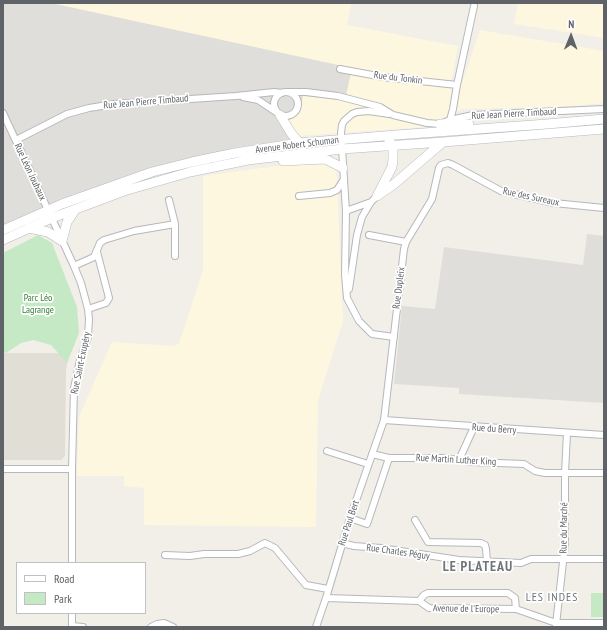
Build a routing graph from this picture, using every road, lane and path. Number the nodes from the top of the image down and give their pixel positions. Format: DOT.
graph roads {
  1 [pos="474,6"];
  2 [pos="340,69"];
  3 [pos="457,85"];
  4 [pos="284,93"];
  5 [pos="236,96"];
  6 [pos="604,110"];
  7 [pos="3,112"];
  8 [pos="279,114"];
  9 [pos="393,115"];
  10 [pos="604,119"];
  11 [pos="450,120"];
  12 [pos="440,124"];
  13 [pos="547,124"];
  14 [pos="604,129"];
  15 [pos="385,136"];
  16 [pos="16,140"];
  17 [pos="443,142"];
  18 [pos="298,143"];
  19 [pos="341,144"];
  20 [pos="393,146"];
  21 [pos="308,152"];
  22 [pos="228,164"];
  23 [pos="441,165"];
  24 [pos="343,168"];
  25 [pos="344,179"];
  26 [pos="299,196"];
  27 [pos="374,199"];
  28 [pos="169,200"];
  29 [pos="604,208"];
  30 [pos="48,209"];
  31 [pos="75,210"];
  32 [pos="346,211"];
  33 [pos="52,218"];
  34 [pos="175,224"];
  35 [pos="29,228"];
  36 [pos="3,230"];
  37 [pos="369,235"];
  38 [pos="3,240"];
  39 [pos="62,241"];
  40 [pos="406,242"];
  41 [pos="97,252"];
  42 [pos="175,256"];
  43 [pos="74,266"];
  44 [pos="347,298"];
  45 [pos="88,308"];
  46 [pos="394,337"];
  47 [pos="384,420"];
  48 [pos="474,427"];
  49 [pos="567,434"];
  50 [pos="604,435"];
  51 [pos="327,451"];
  52 [pos="372,454"];
  53 [pos="389,458"];
  54 [pos="459,460"];
  55 [pos="368,464"];
  56 [pos="3,469"];
  57 [pos="72,469"];
  58 [pos="565,473"];
  59 [pos="604,473"];
  60 [pos="350,518"];
  61 [pos="415,520"];
  62 [pos="342,543"];
  63 [pos="165,555"];
  64 [pos="564,559"];
  65 [pos="604,559"];
  66 [pos="487,561"];
  67 [pos="72,562"];
  68 [pos="328,589"];
  69 [pos="326,598"];
  70 [pos="419,601"];
  71 [pos="516,609"];
  72 [pos="72,614"];
  73 [pos="604,623"];
  74 [pos="556,625"];
  75 [pos="72,626"];
  76 [pos="79,627"];
  77 [pos="83,627"];
  78 [pos="151,627"];
  79 [pos="173,627"];
  80 [pos="316,627"];
  1 -- 3 [label="street"];
  2 -- 3 [label="street, Rue du Tonkin"];
  3 -- 11 [label="street"];
  4 -- 5 [label="street, Rue Jean Pierre Timbaud"];
  4 -- 8 [label="street"];
  4 -- 8 [label="street"];
  4 -- 9 [label="street, Rue Jean Pierre Timbaud"];
  5 -- 8 [label="street, Rue Jean Pierre Timbaud"];
  5 -- 16 [label="street, Rue Jean Pierre Timbaud"];
  6 -- 11 [label="street, Rue Jean Pierre Timbaud"];
  7 -- 16 [label="street, Rue Léon Jouhaux"];
  8 -- 18 [label="main road"];
  9 -- 12 [label="street, Rue Jean Pierre Timbaud"];
  9 -- 19 [label="street"];
  10 -- 13 [label="main road, Avenue Robert Schuman"];
  11 -- 12 [label="street, Rue Jean Pierre Timbaud"];
  12 -- 13 [label="main road"];
  13 -- 15 [label="main road, Avenue Robert Schuman"];
  14 -- 17 [label="main road, Avenue Robert Schuman"];
  15 -- 19 [label="main road, Avenue Robert Schuman"];
  15 -- 20 [label="main road"];
  16 -- 30 [label="street, Rue Léon Jouhaux"];
  17 -- 20 [label="main road, Avenue Robert Schuman"];
  17 -- 27 [label="main road"];
  18 -- 19 [label="main road, Avenue Robert Schuman"];
  18 -- 21 [label="main road"];
  18 -- 30 [label="main road, Avenue Robert Schuman"];
  19 -- 20 [label="main road, Avenue Robert Schuman"];
  19 -- 21 [label="main road, Avenue Robert Schuman"];
  19 -- 24 [label="street"];
  20 -- 27 [label="main road"];
  21 -- 22 [label="main road, Avenue Robert Schuman"];
  22 -- 24 [label="main road"];
  22 -- 31 [label="main road, Avenue Robert Schuman"];
  23 -- 29 [label="street, Rue des Sureaux"];
  23 -- 40 [label="street, Rue Dupleix"];
  24 -- 25 [label="street"];
  25 -- 26 [label="street"];
  25 -- 32 [label="street"];
  27 -- 32 [label="street"];
  27 -- 44 [label="street"];
  28 -- 34 [label="street"];
  30 -- 33 [label="street, Rue Léon Jouhaux"];
  30 -- 36 [label="main road, Avenue Robert Schuman"];
  31 -- 33 [label="main road, Avenue Robert Schuman"];
  31 -- 39 [label="main road"];
  32 -- 44 [label="street"];
  33 -- 35 [label="main road, Avenue Robert Schuman"];
  33 -- 39 [label="street, Rue Saint-Exupéry"];
  34 -- 41 [label="street"];
  34 -- 42 [label="street"];
  35 -- 38 [label="main road, Avenue Robert Schuman"];
  35 -- 39 [label="main road"];
  37 -- 40 [label="street"];
  39 -- 43 [label="street, Rue Saint-Exupéry"];
  40 -- 46 [label="street, Rue Dupleix"];
  41 -- 43 [label="street"];
  41 -- 45 [label="street"];
  43 -- 45 [label="street, Rue Saint-Exupéry"];
  44 -- 46 [label="street"];
  45 -- 57 [label="street, Rue Saint-Exupéry"];
  46 -- 47 [label="street, Rue Dupleix"];
  47 -- 48 [label="street, Rue du Berry"];
  47 -- 52 [label="street, Rue Paul Bert"];
  48 -- 49 [label="street, Rue du Berry"];
  48 -- 54 [label="street"];
  49 -- 50 [label="street, Rue du Berry"];
  49 -- 58 [label="street, Rue du Marché"];
  51 -- 55 [label="street"];
  52 -- 53 [label="street, Rue Martin Luther King"];
  52 -- 55 [label="street, Rue Paul Bert"];
  53 -- 54 [label="street, Rue Martin Luther King"];
  53 -- 60 [label="street"];
  54 -- 58 [label="street, Rue Martin Luther King"];
  55 -- 60 [label="street, Rue Paul Bert"];
  56 -- 57 [label="street"];
  57 -- 67 [label="street, Rue Saint-Exupéry"];
  58 -- 59 [label="street"];
  58 -- 64 [label="street, Rue du Marché"];
  60 -- 62 [label="street, Rue Paul Bert"];
  61 -- 66 [label="street"];
  62 -- 66 [label="street, Rue Charles Péguy"];
  62 -- 68 [label="street, Rue Paul Bert"];
  63 -- 68 [label="street"];
  64 -- 65 [label="street, Rue Charles Péguy"];
  64 -- 66 [label="street, Rue Charles Péguy"];
  64 -- 74 [label="street, Rue du Marché"];
  68 -- 69 [label="street, Rue Paul Bert"];
  69 -- 70 [label="street, Avenue de l'Europe"];
  69 -- 80 [label="street, Rue Paul Bert"];
  70 -- 71 [label="street, Avenue de l'Europe"];
  70 -- 71 [label="street, Avenue de l'Europe"];
  71 -- 74 [label="street, Avenue de l'Europe"];
  72 -- 75 [label="street"];
  73 -- 74 [label="street"];
  75 -- 76 [label="street"];
  76 -- 77 [label="street"];
  78 -- 79 [label="street"];
}
